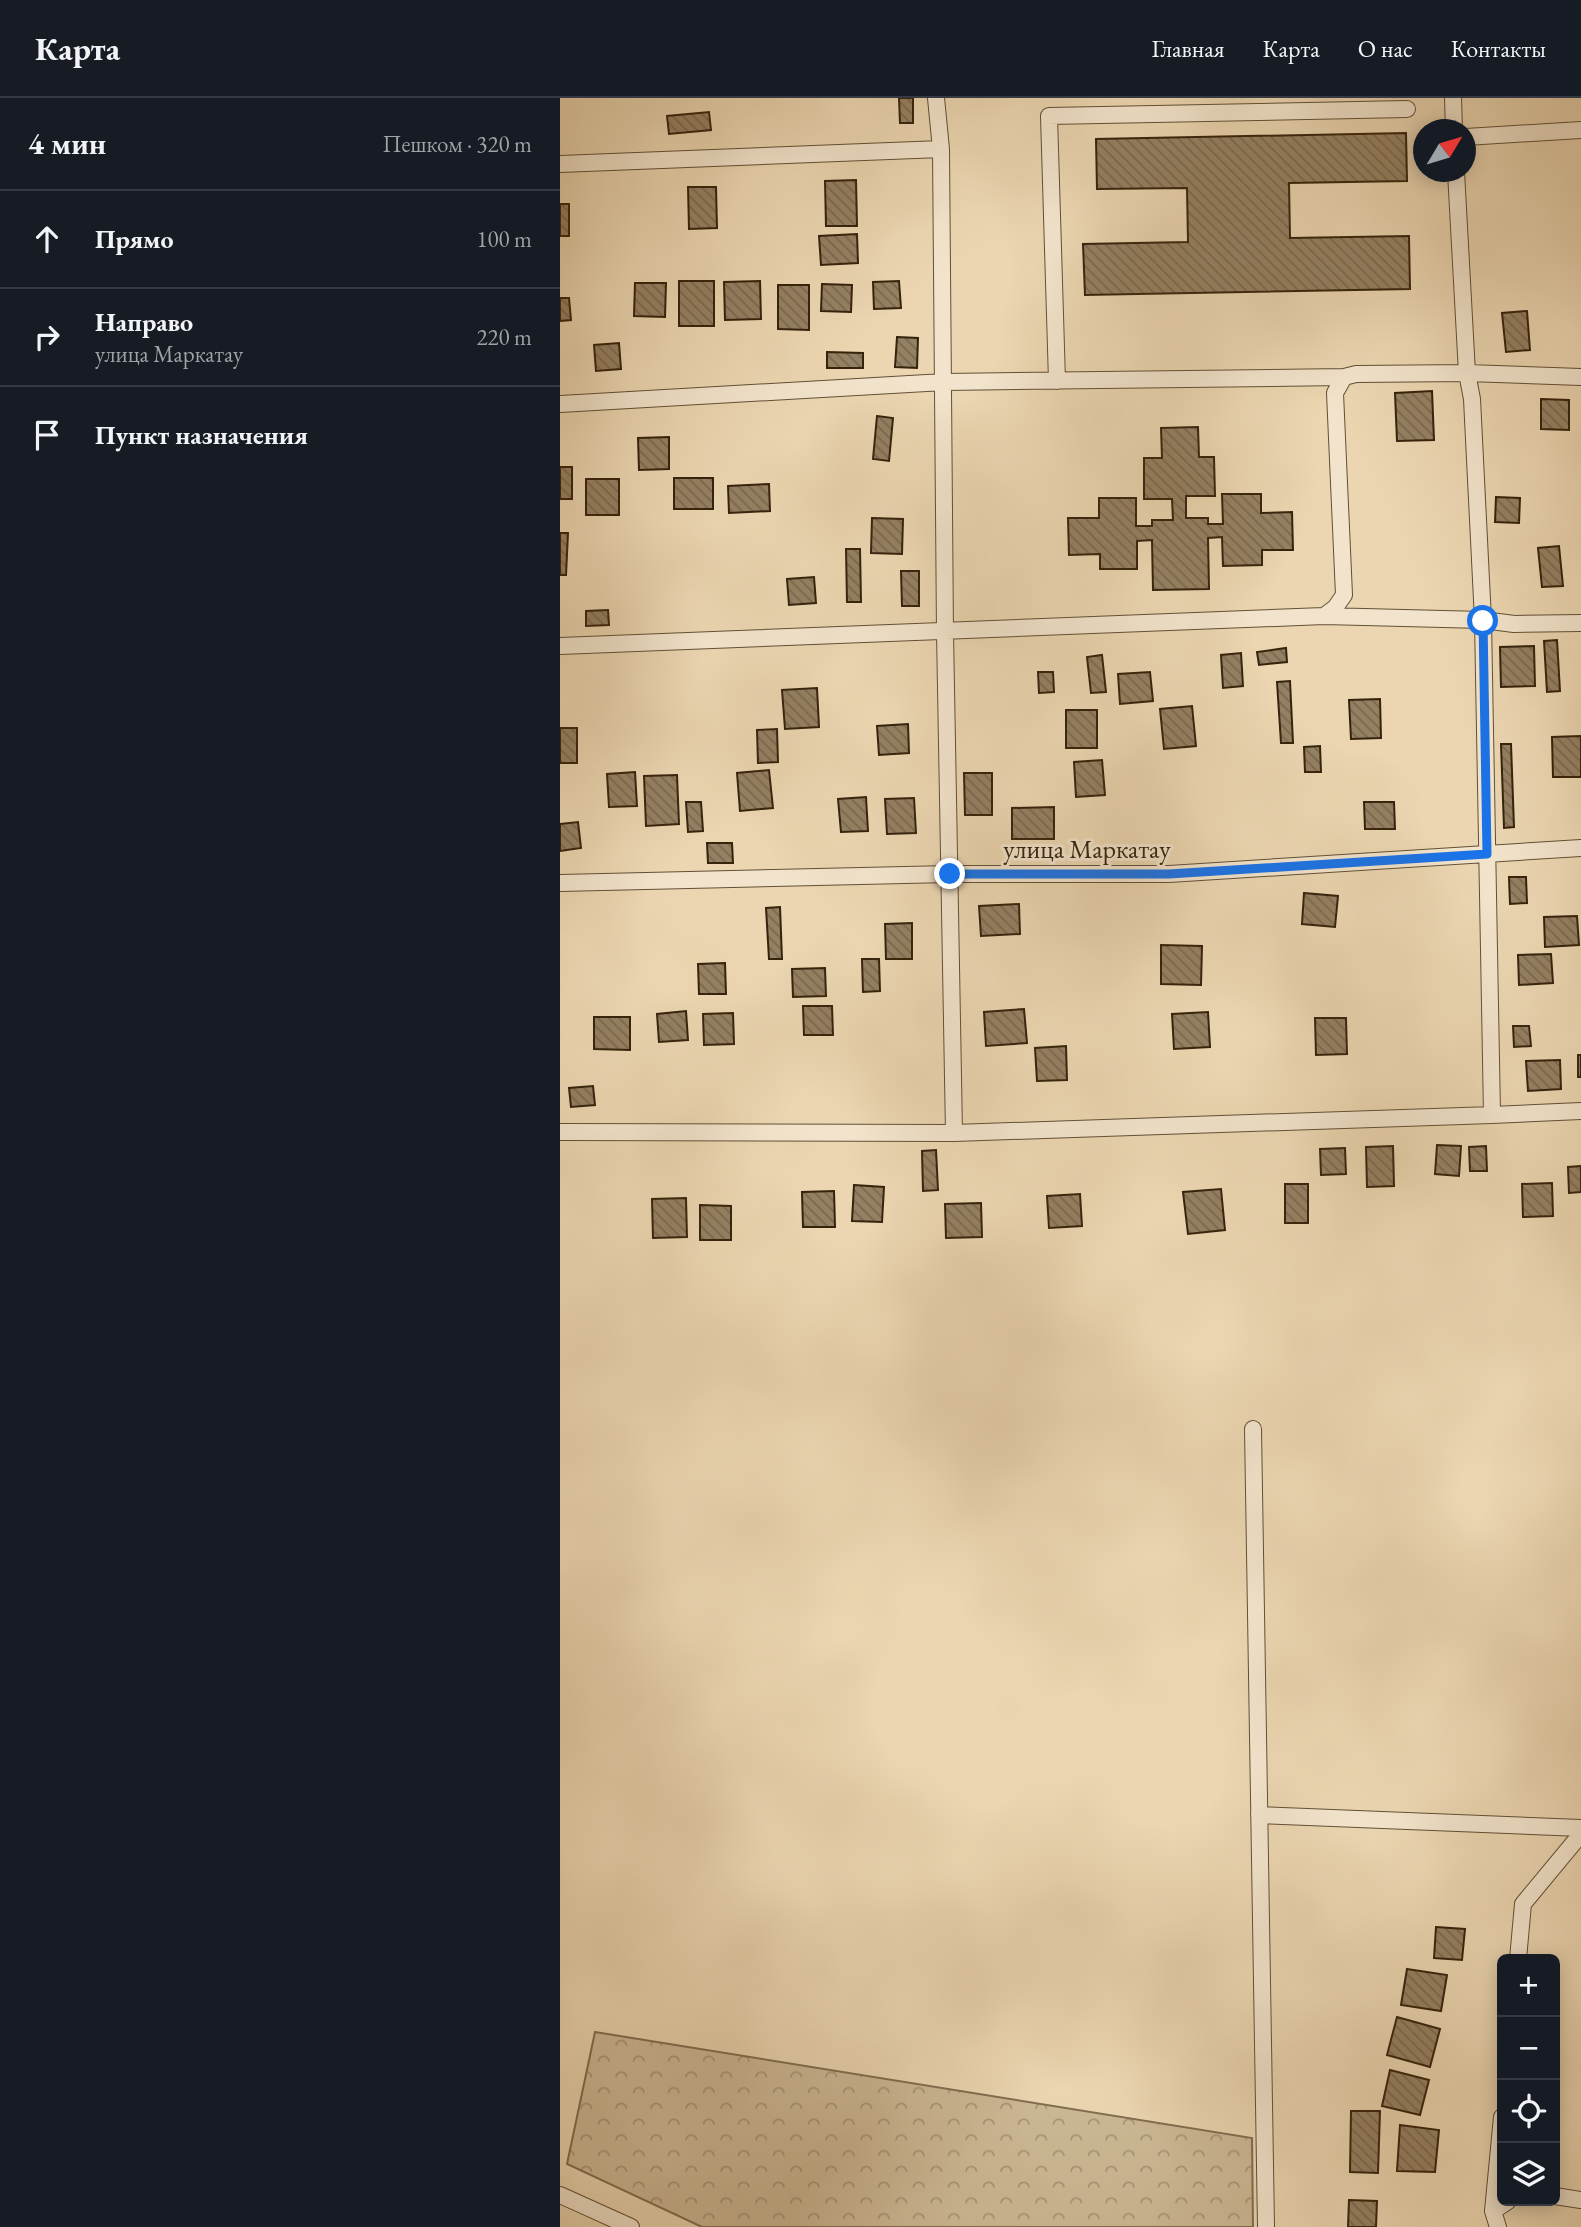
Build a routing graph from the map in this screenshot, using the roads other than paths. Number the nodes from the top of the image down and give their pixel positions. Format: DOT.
graph roads {
  1 [pos="936,98"];
  2 [pos="1453,98"];
  3 [pos="1124,106"];
  4 [pos="1407,109"];
  5 [pos="1454,119"];
  6 [pos="1581,130"];
  7 [pos="1476,136"];
  8 [pos="941,149"];
  9 [pos="560,164"];
  10 [pos="1457,182"];
  11 [pos="1467,373"];
  12 [pos="1344,377"];
  13 [pos="1581,377"];
  14 [pos="1057,381"];
  15 [pos="944,382"];
  16 [pos="560,404"];
  17 [pos="1324,616"];
  18 [pos="1483,621"];
  19 [pos="1581,623"];
  20 [pos="945,632"];
  21 [pos="560,646"];
  22 [pos="1581,848"];
  23 [pos="1487,854"];
  24 [pos="950,874"];
  25 [pos="560,883"];
  26 [pos="1581,1111"];
  27 [pos="1492,1115"];
  28 [pos="560,1132"];
  29 [pos="954,1133"];
  30 [pos="1253,1429"];
  31 [pos="1259,1815"];
  32 [pos="1581,1828"];
  33 [pos="1581,1834"];
  34 [pos="1518,1954"];
  35 [pos="1500,2143"];
  36 [pos="560,2195"];
  37 [pos="1560,2197"];
  38 [pos="1581,2200"];
  39 [pos="1496,2219"];
  40 [pos="631,2227"];
  41 [pos="1266,2227"];
  1 -- 8 [label="street"];
  2 -- 5 [label="street"];
  3 -- 4 [label="street"];
  3 -- 14 [label="street"];
  6 -- 7 [label="street"];
  8 -- 9 [label="street"];
  8 -- 15 [label="street"];
  10 -- 11 [label="street"];
  11 -- 12 [label="street"];
  11 -- 13 [label="street"];
  11 -- 18 [label="street"];
  12 -- 14 [label="street"];
  12 -- 17 [label="street"];
  14 -- 15 [label="street"];
  15 -- 16 [label="street"];
  15 -- 20 [label="street"];
  17 -- 18 [label="street"];
  17 -- 20 [label="street"];
  18 -- 19 [label="street"];
  18 -- 23 [label="street"];
  20 -- 21 [label="street"];
  20 -- 24 [label="street"];
  22 -- 23 [label="street, улица Маркатау"];
  23 -- 24 [label="street, улица Маркатау"];
  23 -- 27 [label="street"];
  24 -- 25 [label="street, улица Маркатау"];
  24 -- 29 [label="street"];
  26 -- 27 [label="street"];
  27 -- 29 [label="street"];
  28 -- 29 [label="street"];
  30 -- 31 [label="street"];
  31 -- 32 [label="street"];
  31 -- 41 [label="street"];
  33 -- 34 [label="street"];
  35 -- 39 [label="street"];
  36 -- 40 [label="street"];
  37 -- 38 [label="street"];
}
